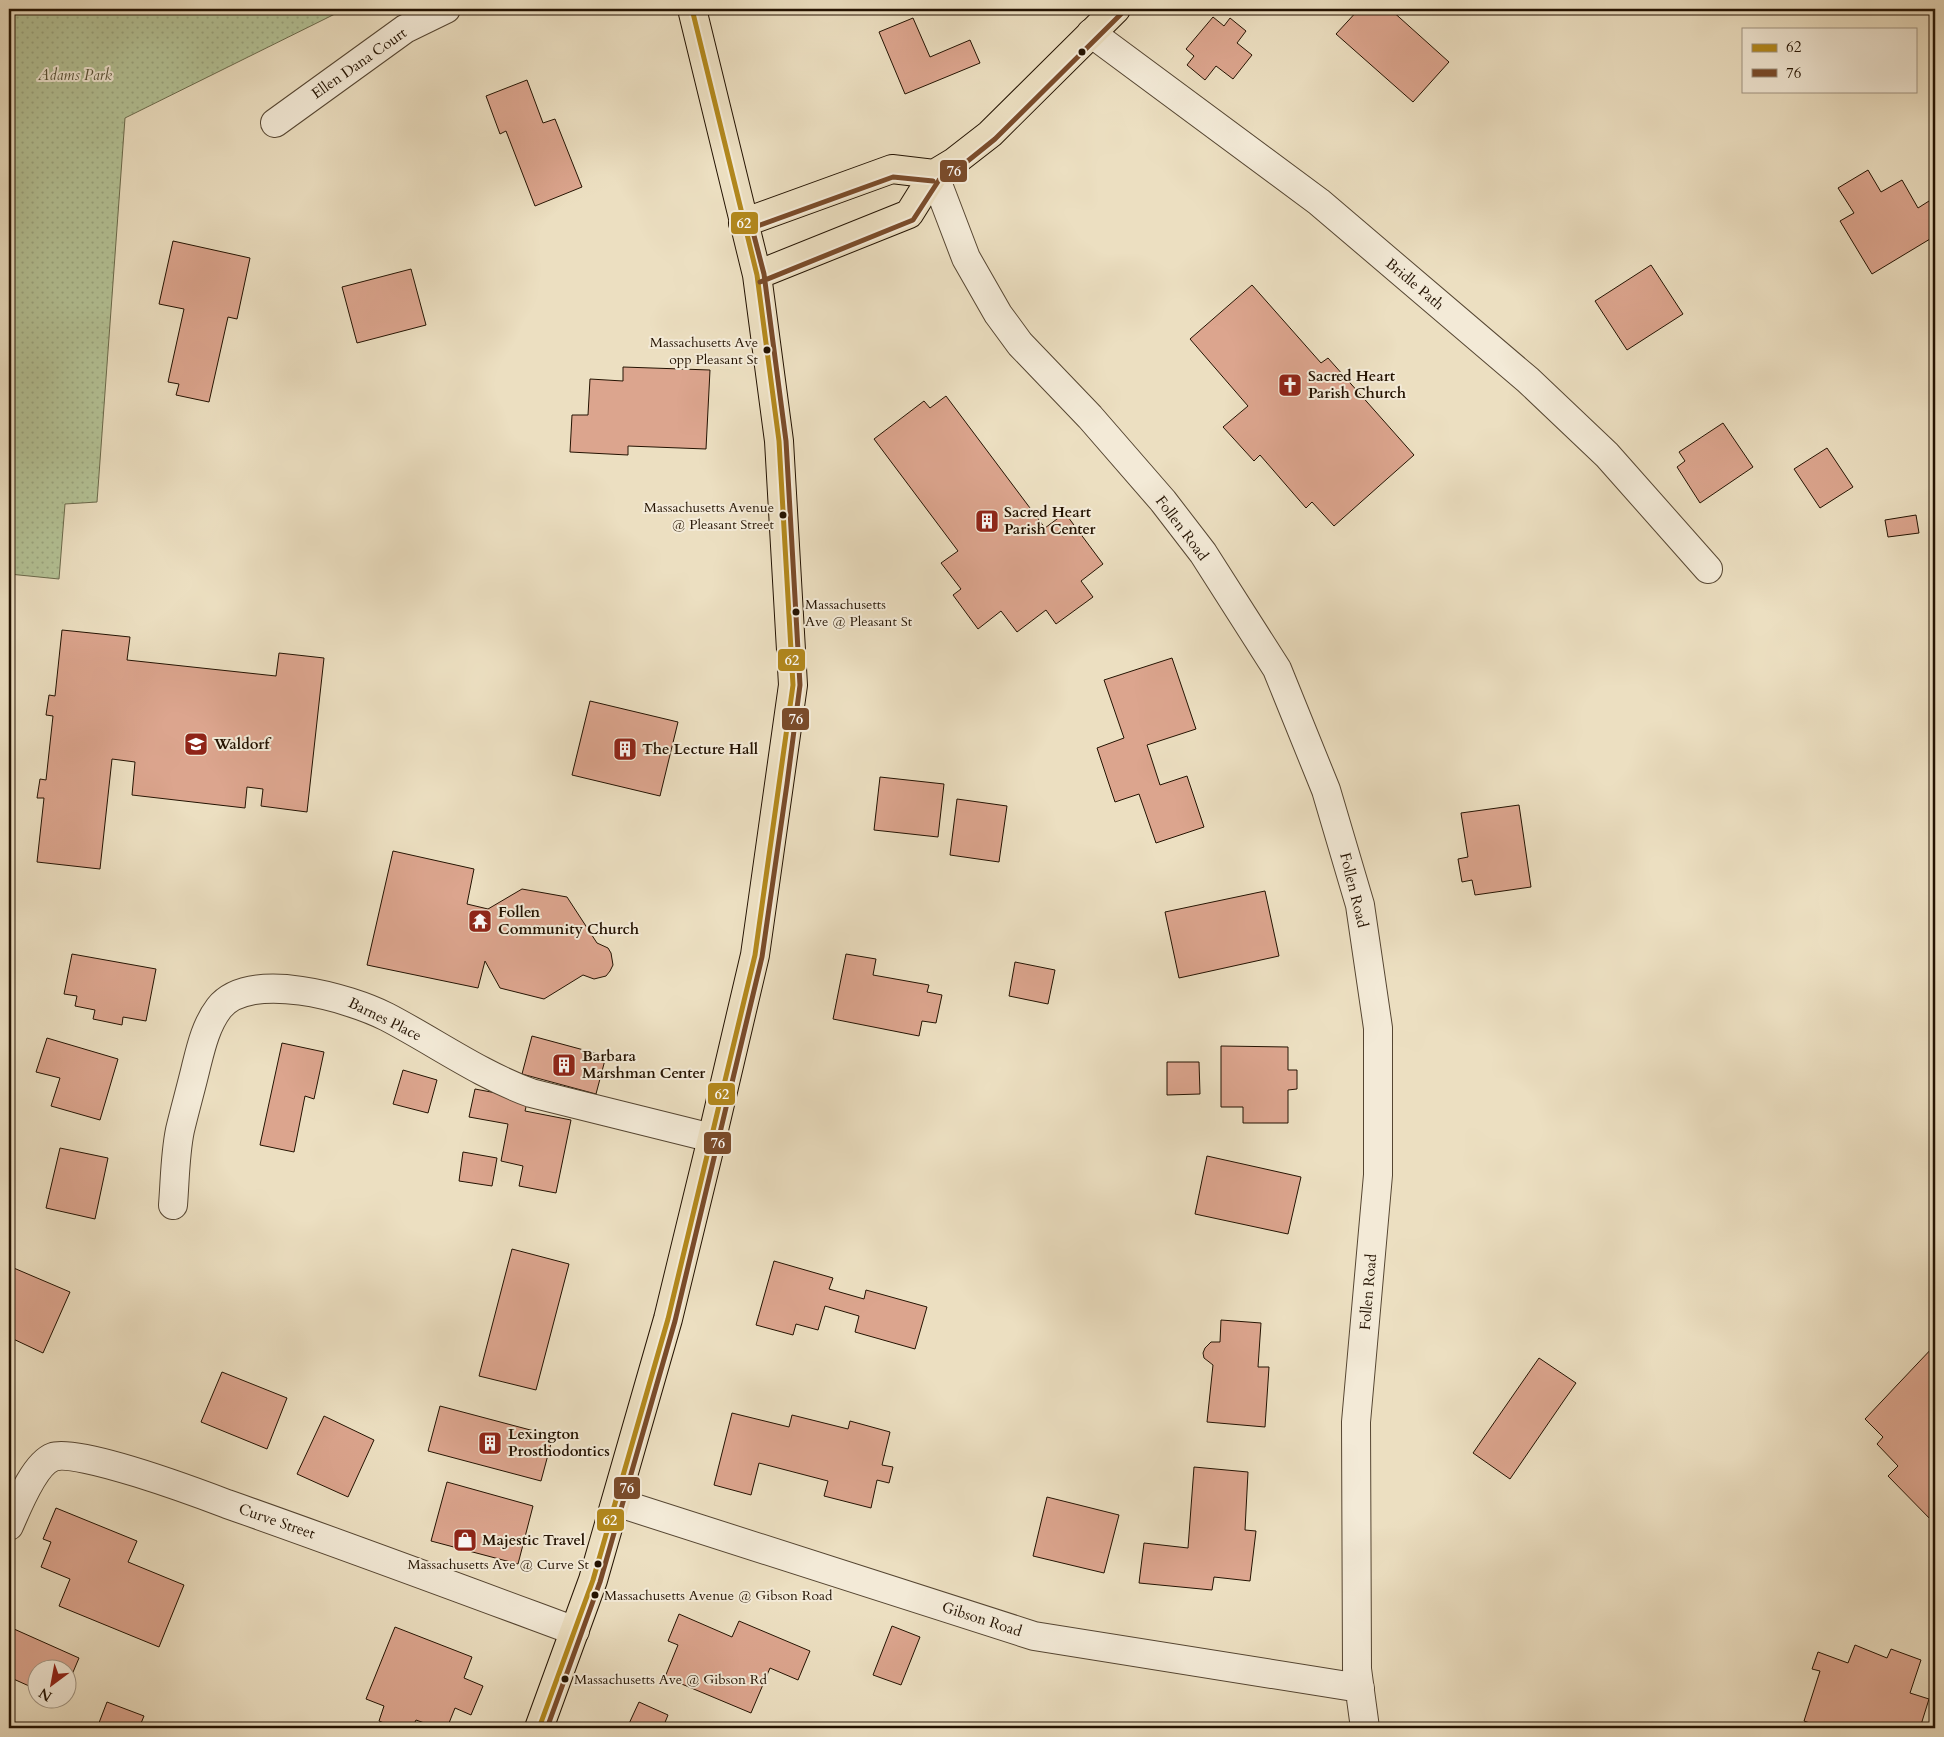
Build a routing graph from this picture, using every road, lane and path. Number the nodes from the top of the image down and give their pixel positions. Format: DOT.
graph roads {
  1 [pos="446,9"];
  2 [pos="692,9"];
  3 [pos="1116,9"];
  4 [pos="1091,33"];
  5 [pos="275,123"];
  6 [pos="934,174"];
  7 [pos="744,223"];
  8 [pos="757,275"];
  9 [pos="1708,569"];
  10 [pos="712,1138"];
  11 [pos="173,1205"];
  12 [pos="616,1502"];
  13 [pos="9,1526"];
  14 [pos="575,1631"];
  15 [pos="1360,1688"];
  16 [pos="539,1728"];
  17 [pos="1366,1728"];
  1 -- 5 [label="street, Ellen Dana Court"];
  2 -- 7 [label="main road"];
  3 -- 4 [label="main road"];
  4 -- 6 [label="main road"];
  4 -- 9 [label="street, Bridle Path"];
  6 -- 7 [label="main road"];
  6 -- 8 [label="main road"];
  6 -- 15 [label="street, Follen Road"];
  7 -- 8 [label="main road"];
  8 -- 10 [label="main road"];
  10 -- 11 [label="street, Barnes Place"];
  10 -- 12 [label="main road"];
  12 -- 14 [label="main road"];
  12 -- 15 [label="street, Gibson Road"];
  13 -- 14 [label="street, Curve Street"];
  14 -- 16 [label="main road"];
  15 -- 17 [label="street, Follen Road"];
}
